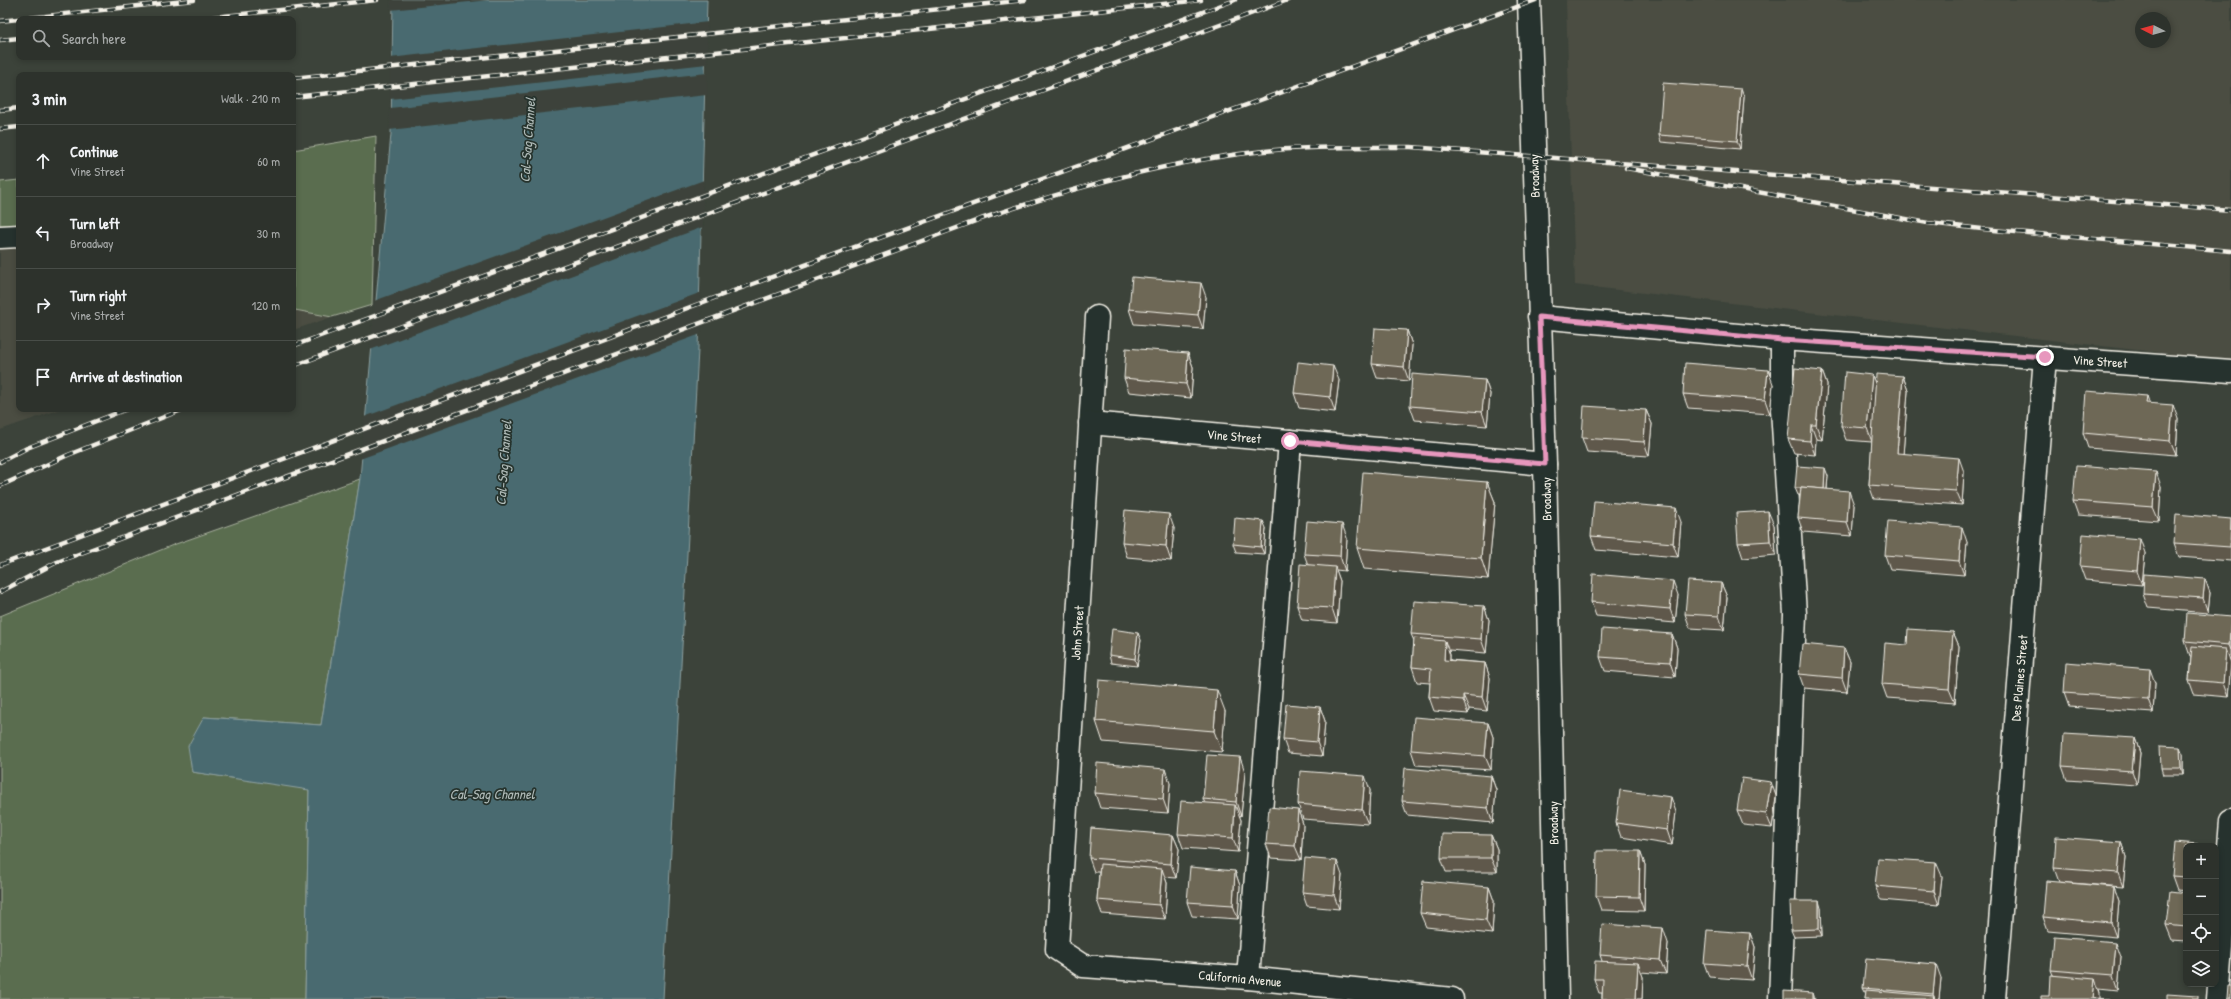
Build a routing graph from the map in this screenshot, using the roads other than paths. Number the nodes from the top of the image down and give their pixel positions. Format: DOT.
graph roads {
  1 [pos="1529,0"];
  2 [pos="16,236"];
  3 [pos="0,237"];
  4 [pos="1097,317"];
  5 [pos="1539,317"];
  6 [pos="1782,340"];
  7 [pos="2045,357"];
  8 [pos="2231,371"];
  9 [pos="1090,423"];
  10 [pos="1290,441"];
  11 [pos="1545,464"];
  12 [pos="2231,821"];
  13 [pos="1057,949"];
  14 [pos="1248,978"];
  15 [pos="1452,999"];
  16 [pos="1557,999"];
  17 [pos="1780,999"];
  18 [pos="1994,999"];
  19 [pos="2217,999"];
  1 -- 5 [label="street, Broadway"];
  2 -- 3 [label="street"];
  4 -- 9 [label="street, John Street"];
  5 -- 6 [label="street, Vine Street"];
  5 -- 11 [label="street, Broadway"];
  6 -- 7 [label="street, Vine Street"];
  6 -- 17 [label="street"];
  7 -- 8 [label="street, Vine Street"];
  7 -- 18 [label="street, Des Plaines Street"];
  9 -- 10 [label="street, Vine Street"];
  9 -- 13 [label="street, John Street"];
  10 -- 11 [label="street, Vine Street"];
  10 -- 14 [label="street"];
  11 -- 16 [label="street, Broadway"];
  12 -- 19 [label="street"];
  13 -- 14 [label="street, California Avenue"];
  14 -- 15 [label="street, California Avenue"];
}
